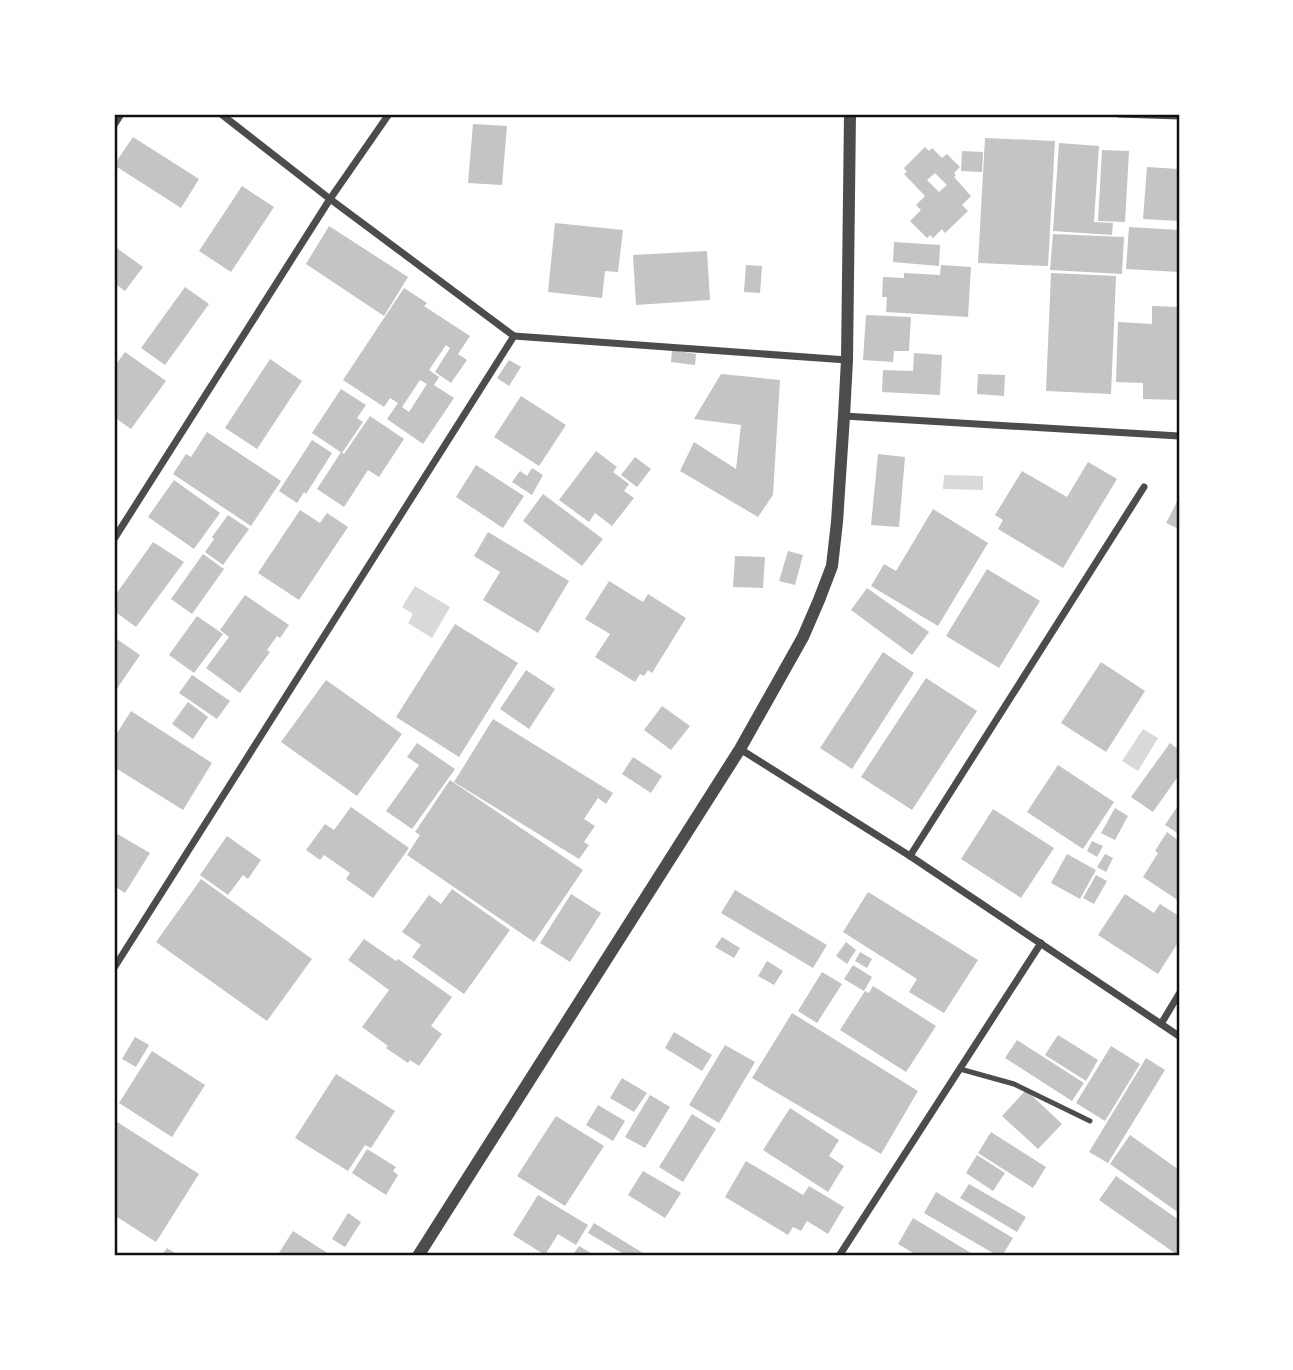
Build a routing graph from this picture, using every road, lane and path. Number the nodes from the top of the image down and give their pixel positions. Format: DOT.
graph roads {
  1 [pos="121,114"];
  2 [pos="222,114"];
  3 [pos="389,114"];
  4 [pos="850,114"];
  5 [pos="1119,114"];
  6 [pos="1179,116"];
  7 [pos="114,125"];
  8 [pos="330,200"];
  9 [pos="514,336"];
  10 [pos="847,360"];
  11 [pos="844,416"];
  12 [pos="1179,436"];
  13 [pos="1144,487"];
  14 [pos="114,538"];
  15 [pos="740,749"];
  16 [pos="910,856"];
  17 [pos="1041,943"];
  18 [pos="114,968"];
  19 [pos="1179,994"];
  20 [pos="1161,1024"];
  21 [pos="1179,1035"];
  22 [pos="960,1069"];
  23 [pos="1090,1121"];
  24 [pos="418,1256"];
  25 [pos="839,1256"];
  1 -- 7 [label="street"];
  2 -- 8 [label="street"];
  3 -- 8 [label="street"];
  4 -- 10 [label="street"];
  5 -- 6 [label="street"];
  8 -- 9 [label="street"];
  8 -- 14 [label="street"];
  9 -- 10 [label="street"];
  9 -- 18 [label="street"];
  10 -- 11 [label="street"];
  11 -- 12 [label="street"];
  11 -- 15 [label="street"];
  13 -- 16 [label="street"];
  15 -- 16 [label="street"];
  15 -- 24 [label="street"];
  16 -- 17 [label="street"];
  17 -- 20 [label="street"];
  17 -- 22 [label="street"];
  19 -- 20 [label="street"];
  20 -- 21 [label="street"];
  22 -- 23 [label="lane"];
  22 -- 25 [label="street"];
}
